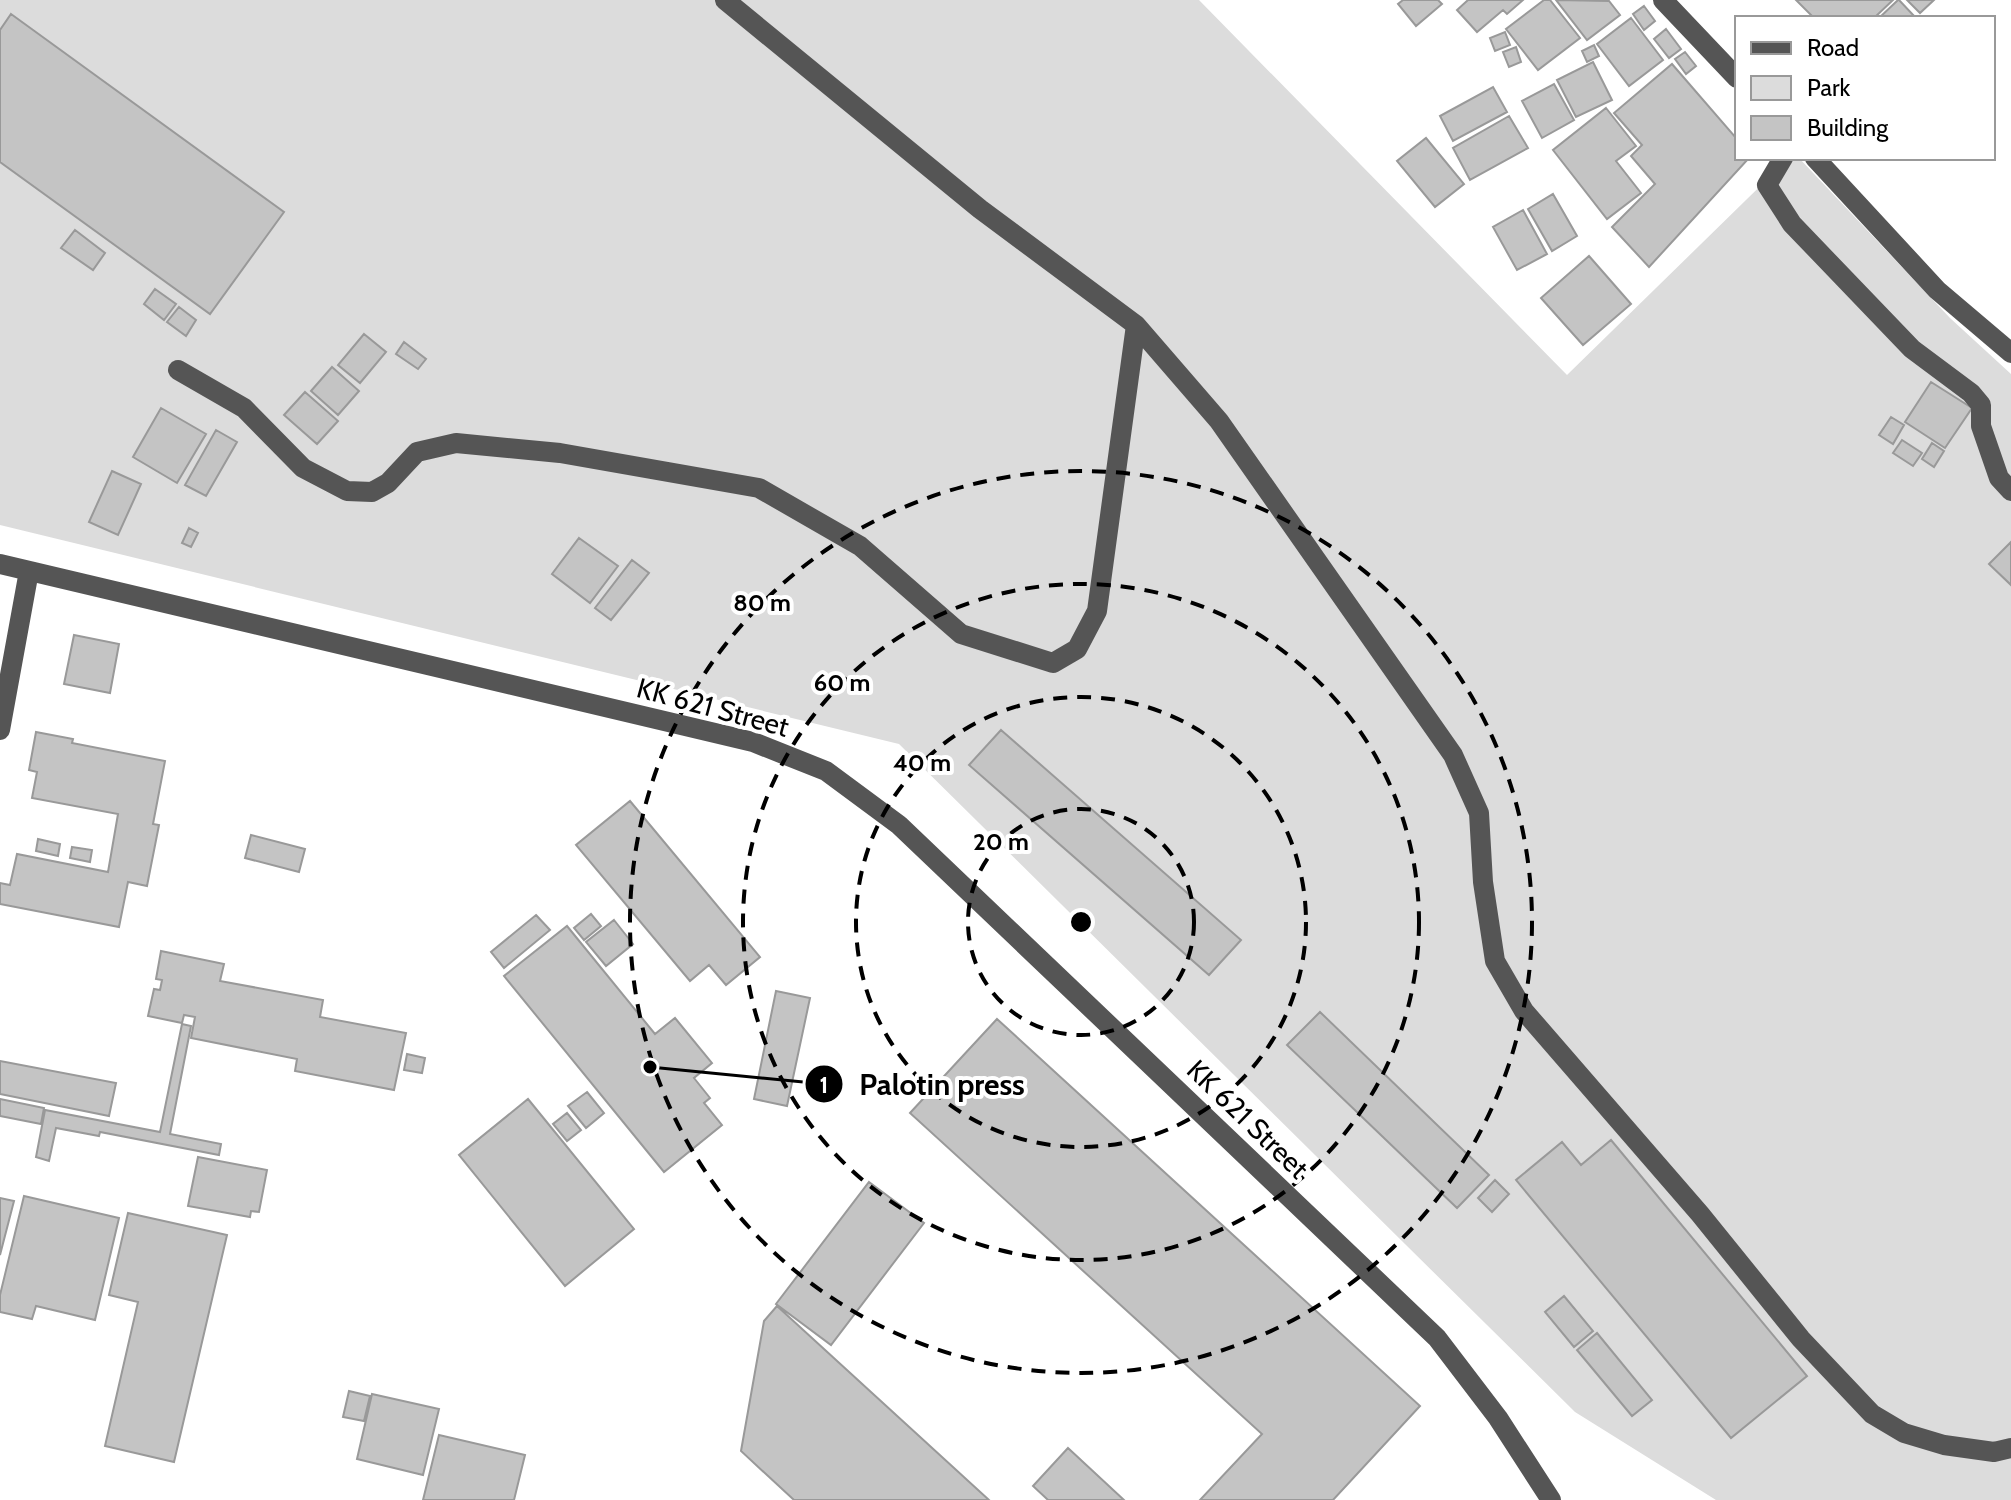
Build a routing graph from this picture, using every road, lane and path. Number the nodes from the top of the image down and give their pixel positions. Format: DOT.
graph roads {
  1 [pos="725,0"];
  2 [pos="1663,0"];
  3 [pos="1735,76"];
  4 [pos="1782,160"];
  5 [pos="1817,160"];
  6 [pos="1136,325"];
  7 [pos="2011,353"];
  8 [pos="178,370"];
  9 [pos="2011,491"];
  10 [pos="0,564"];
  11 [pos="29,571"];
  12 [pos="0,730"];
  13 [pos="2011,1448"];
  14 [pos="1551,1500"];
  1 -- 6 [label="street"];
  2 -- 3 [label="street"];
  4 -- 9 [label="street"];
  5 -- 7 [label="street"];
  6 -- 8 [label="street"];
  6 -- 13 [label="street"];
  10 -- 11 [label="street, KK 621 Street"];
  11 -- 12 [label="street"];
  11 -- 14 [label="street, KK 621 Street"];
}
